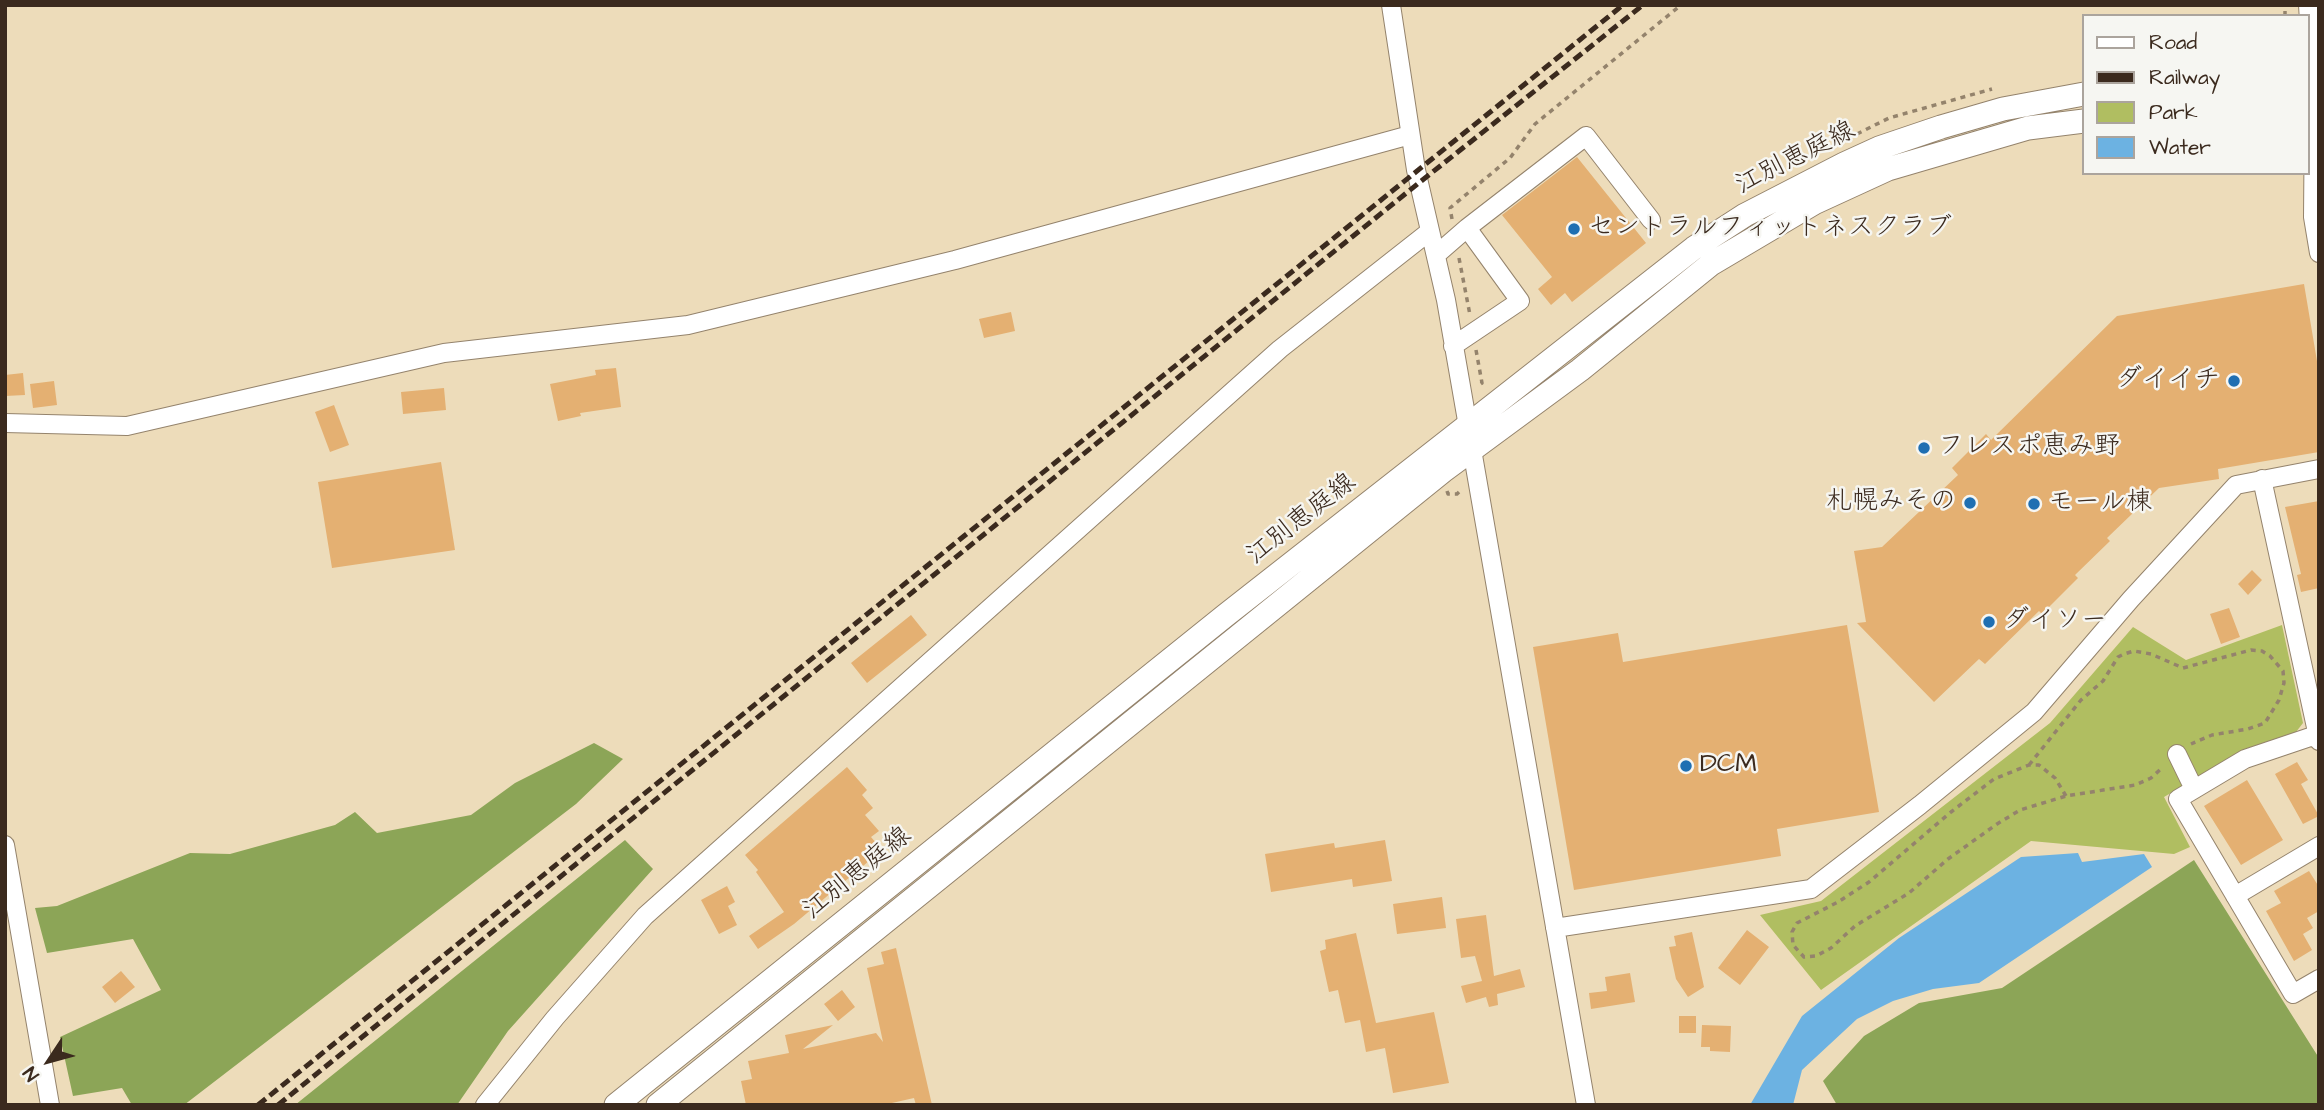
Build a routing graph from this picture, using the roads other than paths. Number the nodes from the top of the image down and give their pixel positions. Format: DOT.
graph roads {
  1 [pos="1391,5"];
  2 [pos="2310,53"];
  3 [pos="2082,94"];
  4 [pos="2312,101"];
  5 [pos="2082,121"];
  6 [pos="1410,135"];
  7 [pos="1651,220"];
  8 [pos="1468,228"];
  9 [pos="1430,231"];
  10 [pos="2319,253"];
  11 [pos="1436,255"];
  12 [pos="1453,346"];
  13 [pos="5,424"];
  14 [pos="1468,425"];
  15 [pos="1473,450"];
  16 [pos="2319,469"];
  17 [pos="2262,479"];
  18 [pos="2318,736"];
  19 [pos="2177,754"];
  20 [pos="2194,789"];
  21 [pos="5,845"];
  22 [pos="2319,846"];
  23 [pos="2235,896"];
  24 [pos="1555,928"];
  25 [pos="2319,979"];
  26 [pos="50,1105"];
  27 [pos="485,1105"];
  28 [pos="616,1105"];
  29 [pos="659,1105"];
  30 [pos="1586,1105"];
  1 -- 6 [label="street"];
  2 -- 4 [label="street"];
  3 -- 14 [label="main road, 江別恵庭線"];
  4 -- 10 [label="street"];
  5 -- 15 [label="main road, 江別恵庭線"];
  6 -- 9 [label="street"];
  6 -- 13 [label="street"];
  7 -- 8 [label="street"];
  8 -- 11 [label="street"];
  8 -- 12 [label="street"];
  9 -- 11 [label="street"];
  9 -- 27 [label="street"];
  11 -- 12 [label="street"];
  12 -- 14 [label="street"];
  14 -- 15 [label="street"];
  14 -- 28 [label="main road, 江別恵庭線"];
  15 -- 24 [label="street"];
  15 -- 29 [label="main road, 江別恵庭線"];
  16 -- 17 [label="street"];
  17 -- 18 [label="street"];
  17 -- 24 [label="street"];
  18 -- 20 [label="street"];
  19 -- 20 [label="street"];
  20 -- 23 [label="street"];
  21 -- 26 [label="street"];
  22 -- 23 [label="street"];
  23 -- 25 [label="street"];
  24 -- 30 [label="street"];
}
